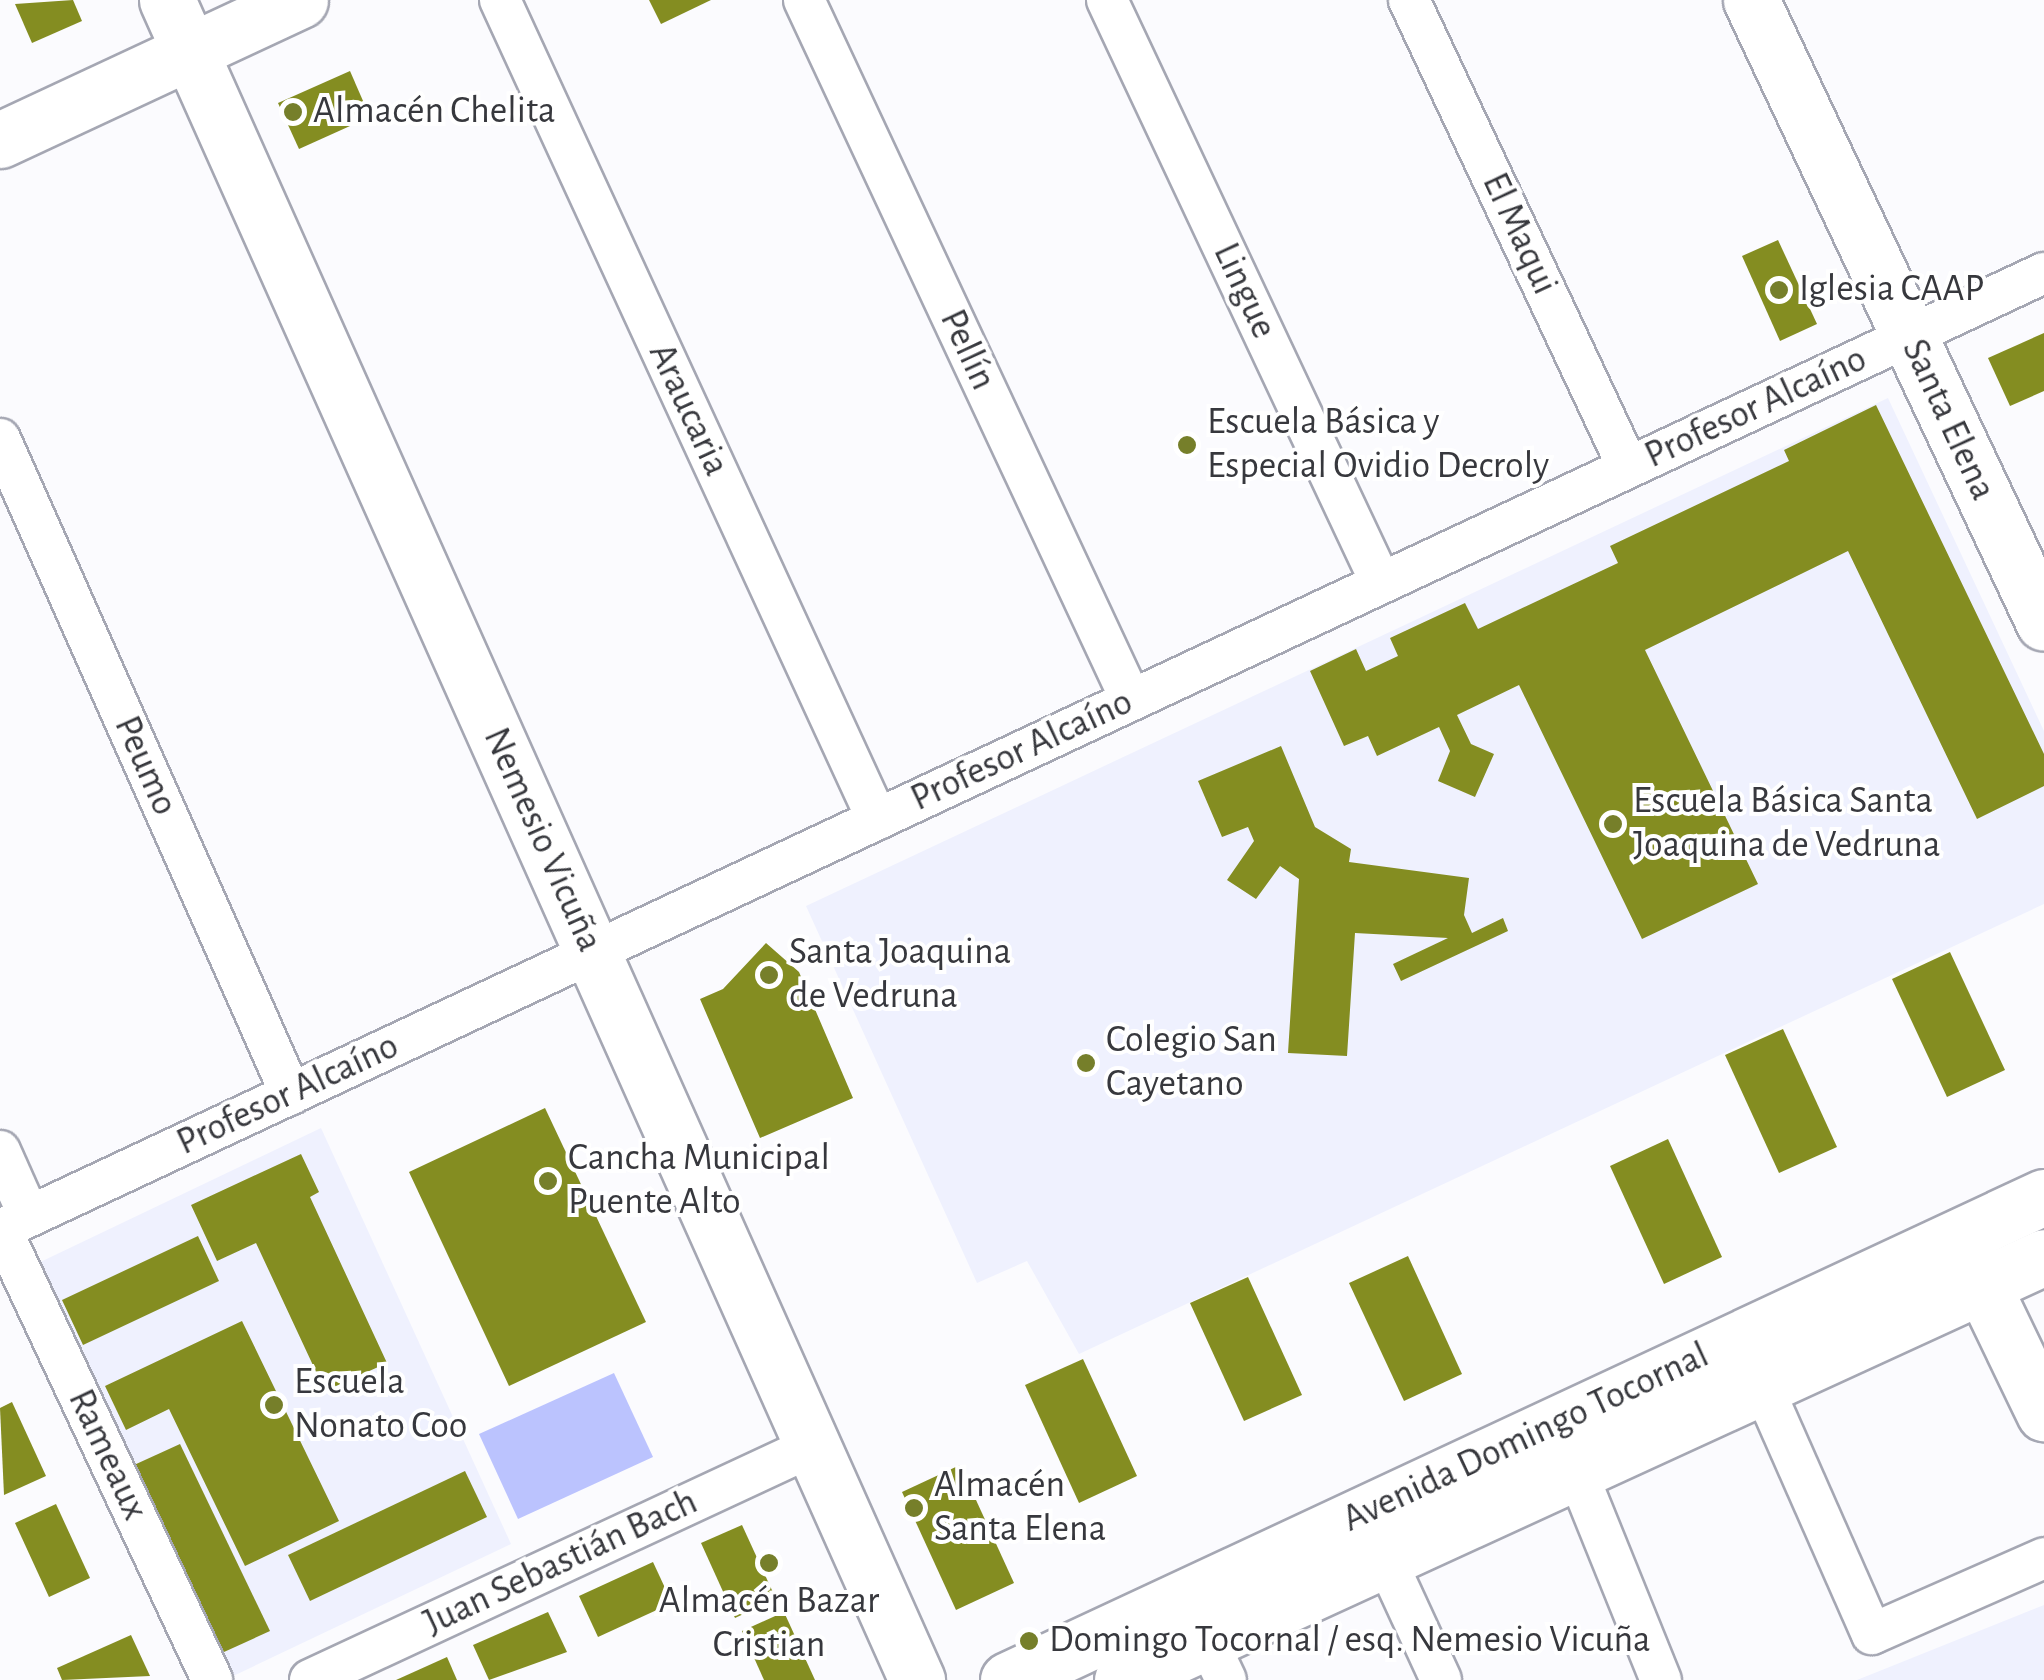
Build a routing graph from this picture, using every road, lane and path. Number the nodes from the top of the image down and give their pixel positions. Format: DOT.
graph roads {
  1 [pos="167,0"];
  2 [pos="300,0"];
  3 [pos="500,0"];
  4 [pos="804,0"];
  5 [pos="1107,0"];
  6 [pos="1410,0"];
  7 [pos="1751,0"];
  8 [pos="190,51"];
  9 [pos="0,140"];
  10 [pos="2044,272"];
  11 [pos="1908,336"];
  12 [pos="0,439"];
  13 [pos="1628,467"];
  14 [pos="1382,583"];
  15 [pos="2044,623"];
  16 [pos="1131,700"];
  17 [pos="877,819"];
  18 [pos="592,952"];
  19 [pos="291,1094"];
  20 [pos="0,1151"];
  21 [pos="2044,1196"];
  22 [pos="10,1225"];
  23 [pos="1960,1236"];
  24 [pos="2044,1257"];
  25 [pos="1982,1286"];
  26 [pos="1762,1385"];
  27 [pos="2044,1413"];
  28 [pos="813,1446"];
  29 [pos="1576,1470"];
  30 [pos="1385,1558"];
  31 [pos="2044,1558"];
  32 [pos="1216,1660"];
  33 [pos="212,1680"];
  34 [pos="310,1680"];
  35 [pos="916,1680"];
  36 [pos="1008,1680"];
  37 [pos="1122,1680"];
  38 [pos="1441,1680"];
  39 [pos="1661,1680"];
  1 -- 8 [label="street, Nemesio Vicuña"];
  2 -- 8 [label="street"];
  3 -- 17 [label="street, Araucaria"];
  4 -- 16 [label="street, Pellín"];
  5 -- 14 [label="street, Lingue"];
  6 -- 13 [label="street, El Maqui"];
  7 -- 11 [label="street, Santa Elena"];
  8 -- 9 [label="street"];
  8 -- 18 [label="street, Nemesio Vicuña"];
  10 -- 11 [label="street, Profesor Alcaíno"];
  11 -- 13 [label="street, Profesor Alcaíno"];
  11 -- 15 [label="street, Santa Elena"];
  12 -- 19 [label="street, Peumo"];
  13 -- 14 [label="street, Profesor Alcaíno"];
  14 -- 16 [label="street, Profesor Alcaíno"];
  16 -- 17 [label="street, Profesor Alcaíno"];
  17 -- 18 [label="street, Profesor Alcaíno"];
  18 -- 19 [label="street, Profesor Alcaíno"];
  18 -- 28 [label="street, Nemesio Vicuña"];
  19 -- 22 [label="street, Profesor Alcaíno"];
  20 -- 22 [label="street, Rameaux"];
  21 -- 23 [label="street, Avenida Domingo Tocornal"];
  22 -- 33 [label="street, Rameaux"];
  23 -- 25 [label="street"];
  23 -- 36 [label="street, Avenida Domingo Tocornal"];
  24 -- 25 [label="street, Avenida Domingo Tocornal"];
  25 -- 26 [label="street, Avenida Domingo Tocornal"];
  25 -- 27 [label="street"];
  26 -- 29 [label="street, Avenida Domingo Tocornal"];
  26 -- 31 [label="street"];
  28 -- 34 [label="street, Juan Sebastián Bach"];
  28 -- 35 [label="street, Nemesio Vicuña"];
  29 -- 30 [label="street, Avenida Domingo Tocornal"];
  29 -- 39 [label="street"];
  30 -- 32 [label="street, Avenida Domingo Tocornal"];
  30 -- 38 [label="street"];
  32 -- 37 [label="street, Avenida Domingo Tocornal"];
}
